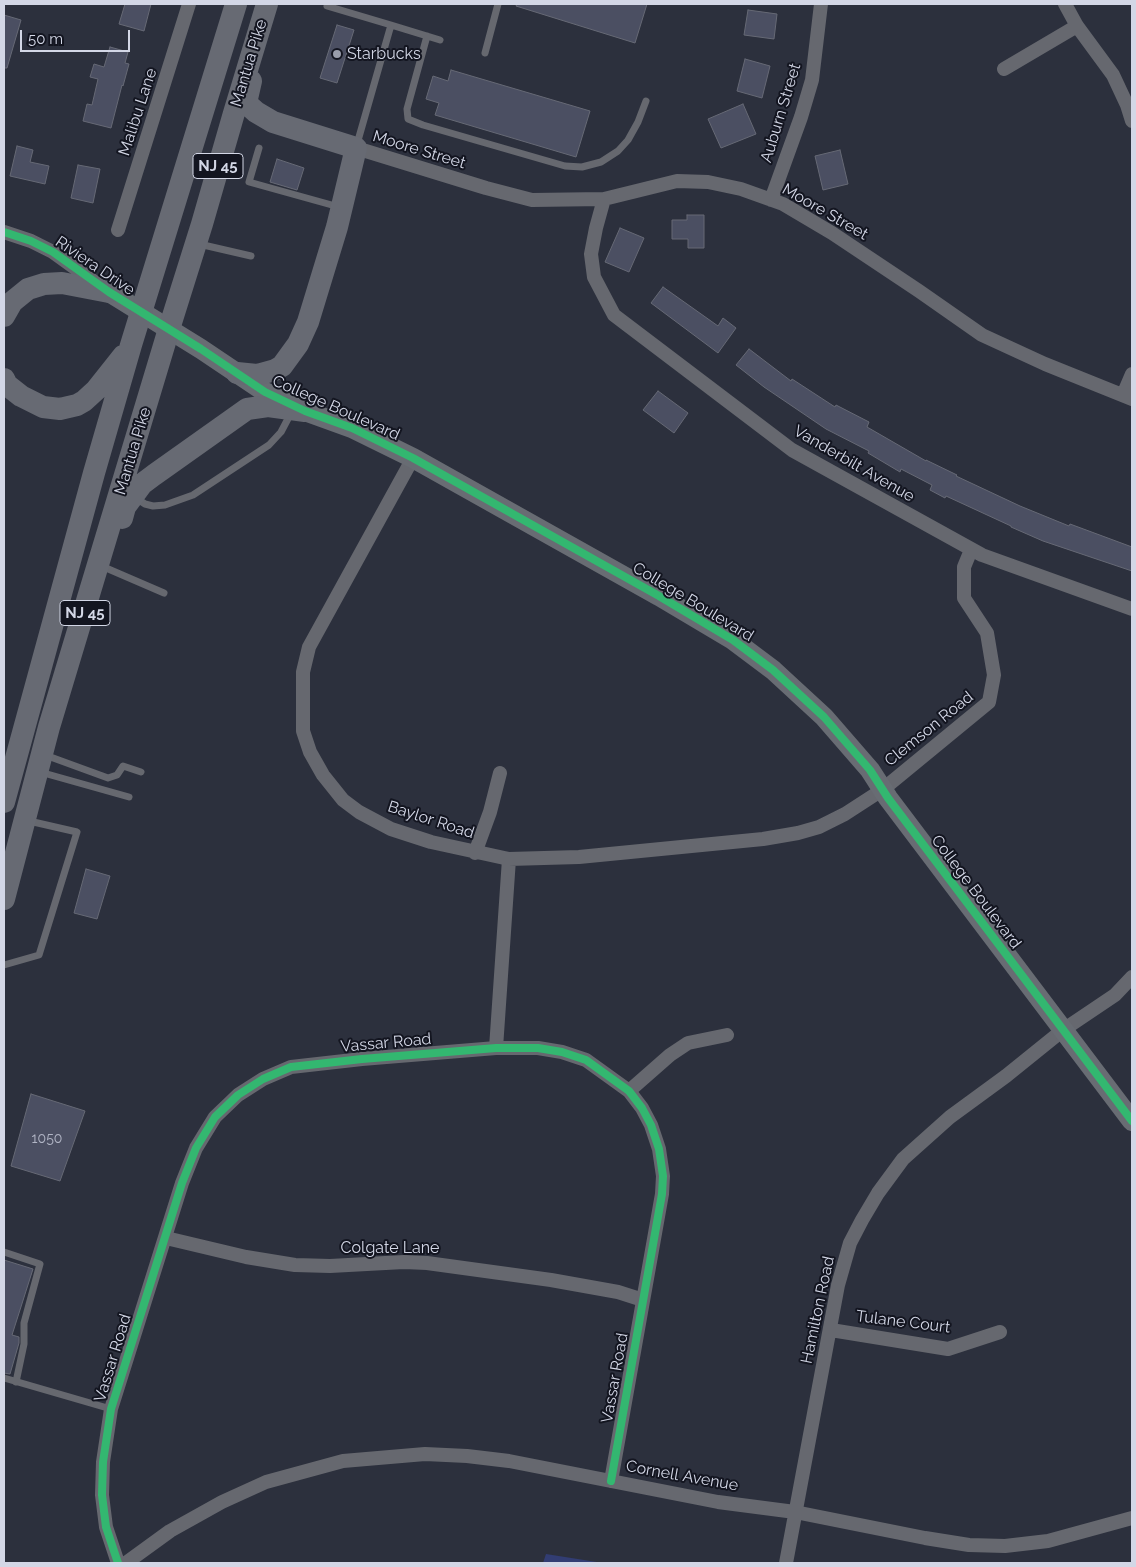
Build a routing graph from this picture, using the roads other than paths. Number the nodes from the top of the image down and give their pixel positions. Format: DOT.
graph roads {
  1 [pos="189,4"];
  2 [pos="236,4"];
  3 [pos="267,4"];
  4 [pos="275,4"];
  5 [pos="498,4"];
  6 [pos="821,4"];
  7 [pos="1065,4"];
  8 [pos="328,6"];
  9 [pos="391,25"];
  10 [pos="1077,26"];
  11 [pos="426,36"];
  12 [pos="440,40"];
  13 [pos="486,53"];
  14 [pos="1004,69"];
  15 [pos="646,101"];
  16 [pos="1132,121"];
  17 [pos="273,122"];
  18 [pos="259,148"];
  19 [pos="356,148"];
  20 [pos="604,199"];
  21 [pos="771,200"];
  22 [pos="342,208"];
  23 [pos="118,230"];
  24 [pos="4,232"];
  25 [pos="199,234"];
  26 [pos="251,256"];
  27 [pos="109,292"];
  28 [pos="142,313"];
  29 [pos="4,316"];
  30 [pos="169,329"];
  31 [pos="131,345"];
  32 [pos="238,373"];
  33 [pos="1132,374"];
  34 [pos="4,379"];
  35 [pos="257,397"];
  36 [pos="1128,397"];
  37 [pos="298,410"];
  38 [pos="412,458"];
  39 [pos="133,497"];
  40 [pos="971,550"];
  41 [pos="106,568"];
  42 [pos="164,593"];
  43 [pos="87,606"];
  44 [pos="1132,609"];
  45 [pos="40,763"];
  46 [pos="141,772"];
  47 [pos="500,773"];
  48 [pos="882,790"];
  49 [pos="129,797"];
  50 [pos="4,802"];
  51 [pos="25,820"];
  52 [pos="475,853"];
  53 [pos="509,859"];
  54 [pos="4,899"];
  55 [pos="4,965"];
  56 [pos="1132,977"];
  57 [pos="1063,1030"];
  58 [pos="727,1035"];
  59 [pos="496,1048"];
  60 [pos="629,1091"];
  61 [pos="1132,1121"];
  62 [pos="166,1238"];
  63 [pos="4,1252"];
  64 [pos="643,1300"];
  65 [pos="831,1330"];
  66 [pos="1000,1332"];
  67 [pos="4,1378"];
  68 [pos="16,1382"];
  69 [pos="111,1409"];
  70 [pos="611,1481"];
  71 [pos="795,1512"];
  72 [pos="1132,1518"];
  73 [pos="118,1563"];
  74 [pos="126,1563"];
  75 [pos="786,1563"];
  1 -- 23 [label="street, Malibu Lane"];
  2 -- 28 [label="main road, Mantua Pike / NJ 45"];
  3 -- 25 [label="main road, Mantua Pike / NJ 45"];
  4 -- 17 [label="main road"];
  5 -- 13 [label="lane"];
  6 -- 21 [label="street, Auburn Street"];
  7 -- 10 [label="street"];
  8 -- 9 [label="lane"];
  9 -- 11 [label="lane"];
  9 -- 19 [label="lane"];
  10 -- 14 [label="street"];
  10 -- 16 [label="street"];
  11 -- 12 [label="lane"];
  11 -- 15 [label="lane"];
  17 -- 19 [label="main road"];
  17 -- 25 [label="main road"];
  18 -- 22 [label="lane"];
  19 -- 20 [label="street, Moore Street"];
  19 -- 22 [label="main road"];
  20 -- 21 [label="street, Moore Street"];
  20 -- 40 [label="street, Vanderbilt Avenue"];
  21 -- 36 [label="street, Moore Street"];
  22 -- 32 [label="main road"];
  24 -- 27 [label="street, Riviera Drive"];
  25 -- 26 [label="lane"];
  25 -- 30 [label="main road, Mantua Pike / NJ 45"];
  27 -- 28 [label="street, Riviera Drive"];
  27 -- 29 [label="main road"];
  28 -- 30 [label="street, Riviera Drive"];
  28 -- 31 [label="main road, Mantua Pike / NJ 45"];
  30 -- 32 [label="street, College Boulevard"];
  30 -- 43 [label="main road, Mantua Pike / NJ 45"];
  31 -- 34 [label="main road"];
  31 -- 50 [label="main road, Mantua Pike / NJ 45"];
  32 -- 35 [label="street, College Boulevard"];
  33 -- 36 [label="street"];
  35 -- 37 [label="main road"];
  35 -- 39 [label="main road"];
  37 -- 38 [label="street, College Boulevard"];
  37 -- 39 [label="lane"];
  38 -- 48 [label="street, College Boulevard"];
  38 -- 52 [label="street, Baylor Road"];
  39 -- 41 [label="main road"];
  40 -- 44 [label="street, Vanderbilt Avenue"];
  40 -- 48 [label="street, Clemson Road"];
  41 -- 42 [label="lane"];
  41 -- 43 [label="main road"];
  43 -- 45 [label="main road, Mantua Pike / NJ 45"];
  45 -- 46 [label="lane"];
  45 -- 49 [label="lane"];
  45 -- 51 [label="main road, Mantua Pike / NJ 45"];
  47 -- 52 [label="street"];
  48 -- 53 [label="street, Baylor Road"];
  48 -- 57 [label="street, College Boulevard"];
  51 -- 54 [label="main road, Mantua Pike / NJ 45"];
  51 -- 55 [label="lane"];
  52 -- 53 [label="street, Baylor Road"];
  53 -- 59 [label="street"];
  56 -- 57 [label="street, Hamilton Road"];
  57 -- 61 [label="street, College Boulevard"];
  57 -- 65 [label="street, Hamilton Road"];
  58 -- 60 [label="street"];
  59 -- 60 [label="street, Vassar Road"];
  59 -- 62 [label="street, Vassar Road"];
  60 -- 64 [label="street, Vassar Road"];
  62 -- 64 [label="street, Colgate Lane"];
  62 -- 69 [label="street, Vassar Road"];
  63 -- 68 [label="lane"];
  64 -- 70 [label="street, Vassar Road"];
  65 -- 66 [label="street, Tulane Court"];
  65 -- 71 [label="street, Hamilton Road"];
  67 -- 68 [label="lane"];
  68 -- 69 [label="lane"];
  69 -- 73 [label="street, Vassar Road"];
  70 -- 71 [label="street, Cornell Avenue"];
  70 -- 74 [label="street, Cornell Avenue"];
  71 -- 72 [label="street, Cornell Avenue"];
  71 -- 75 [label="street, Hamilton Road"];
}
